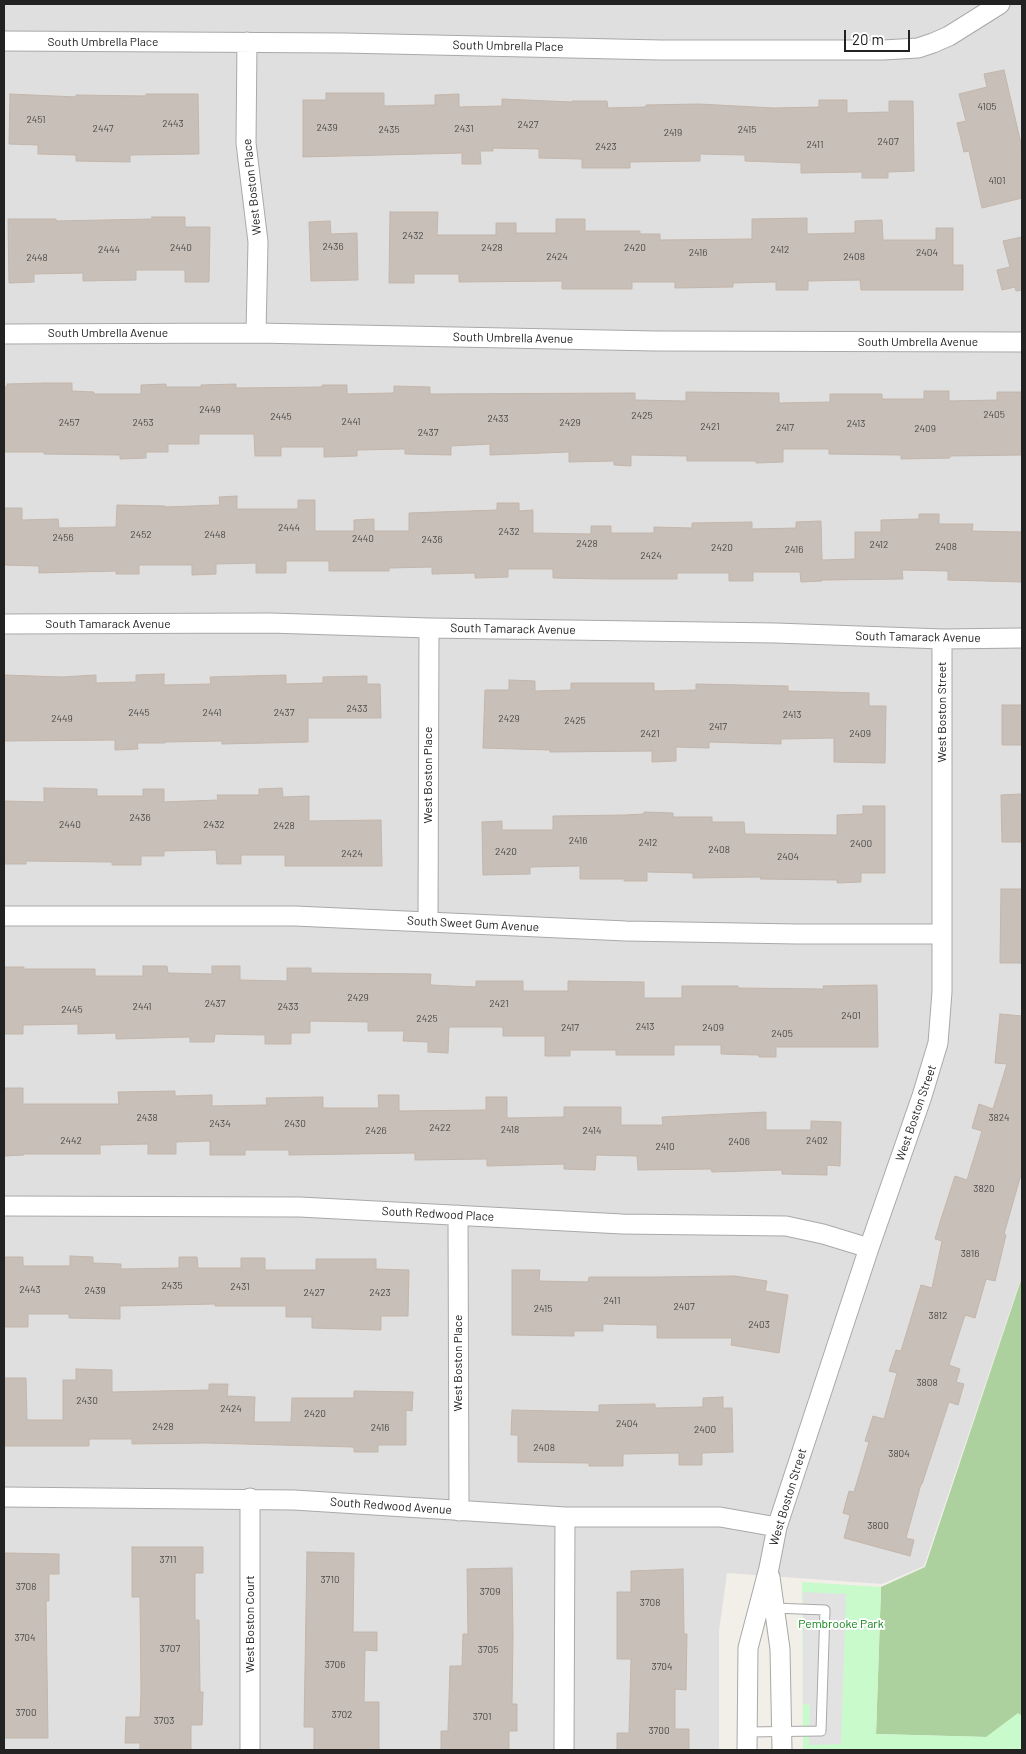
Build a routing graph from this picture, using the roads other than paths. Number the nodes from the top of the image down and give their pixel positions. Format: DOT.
graph roads {
  1 [pos="1000,4"];
  2 [pos="4,41"];
  3 [pos="247,42"];
  4 [pos="256,333"];
  5 [pos="4,334"];
  6 [pos="1022,342"];
  7 [pos="4,624"];
  8 [pos="429,628"];
  9 [pos="1022,638"];
  10 [pos="942,639"];
  11 [pos="4,916"];
  12 [pos="428,921"];
  13 [pos="942,934"];
  14 [pos="4,1206"];
  15 [pos="458,1215"];
  16 [pos="869,1248"];
  17 [pos="4,1497"];
  18 [pos="250,1498"];
  19 [pos="459,1511"];
  20 [pos="565,1517"];
  21 [pos="777,1527"];
  22 [pos="767,1608"];
  23 [pos="747,1741"];
  24 [pos="782,1741"];
  25 [pos="250,1750"];
  26 [pos="564,1750"];
  1 -- 3 [label="street, South Umbrella Place"];
  2 -- 3 [label="street, South Umbrella Place"];
  3 -- 4 [label="street, West Boston Place"];
  4 -- 5 [label="street, South Umbrella Avenue"];
  4 -- 6 [label="street, South Umbrella Avenue"];
  7 -- 8 [label="street, South Tamarack Avenue"];
  8 -- 10 [label="street, South Tamarack Avenue"];
  8 -- 12 [label="street, West Boston Place"];
  9 -- 10 [label="street, South Tamarack Avenue"];
  10 -- 13 [label="street, West Boston Street"];
  11 -- 12 [label="street, South Sweet Gum Avenue"];
  12 -- 13 [label="street, South Sweet Gum Avenue"];
  13 -- 16 [label="street, West Boston Street"];
  14 -- 15 [label="street, South Redwood Place"];
  15 -- 16 [label="street, South Redwood Place"];
  15 -- 19 [label="street, West Boston Place"];
  16 -- 21 [label="street, West Boston Street"];
  17 -- 18 [label="street, South Redwood Avenue"];
  18 -- 19 [label="street, South Redwood Avenue"];
  18 -- 25 [label="street, West Boston Court"];
  19 -- 20 [label="street, South Redwood Avenue"];
  20 -- 21 [label="street, South Redwood Avenue"];
  20 -- 26 [label="street"];
  21 -- 22 [label="street, West Boston Street"];
  22 -- 23 [label="street, West Boston Street"];
  22 -- 24 [label="street, West Boston Street"];
  22 -- 24 [label="lane"];
  23 -- 24 [label="lane"];
}
